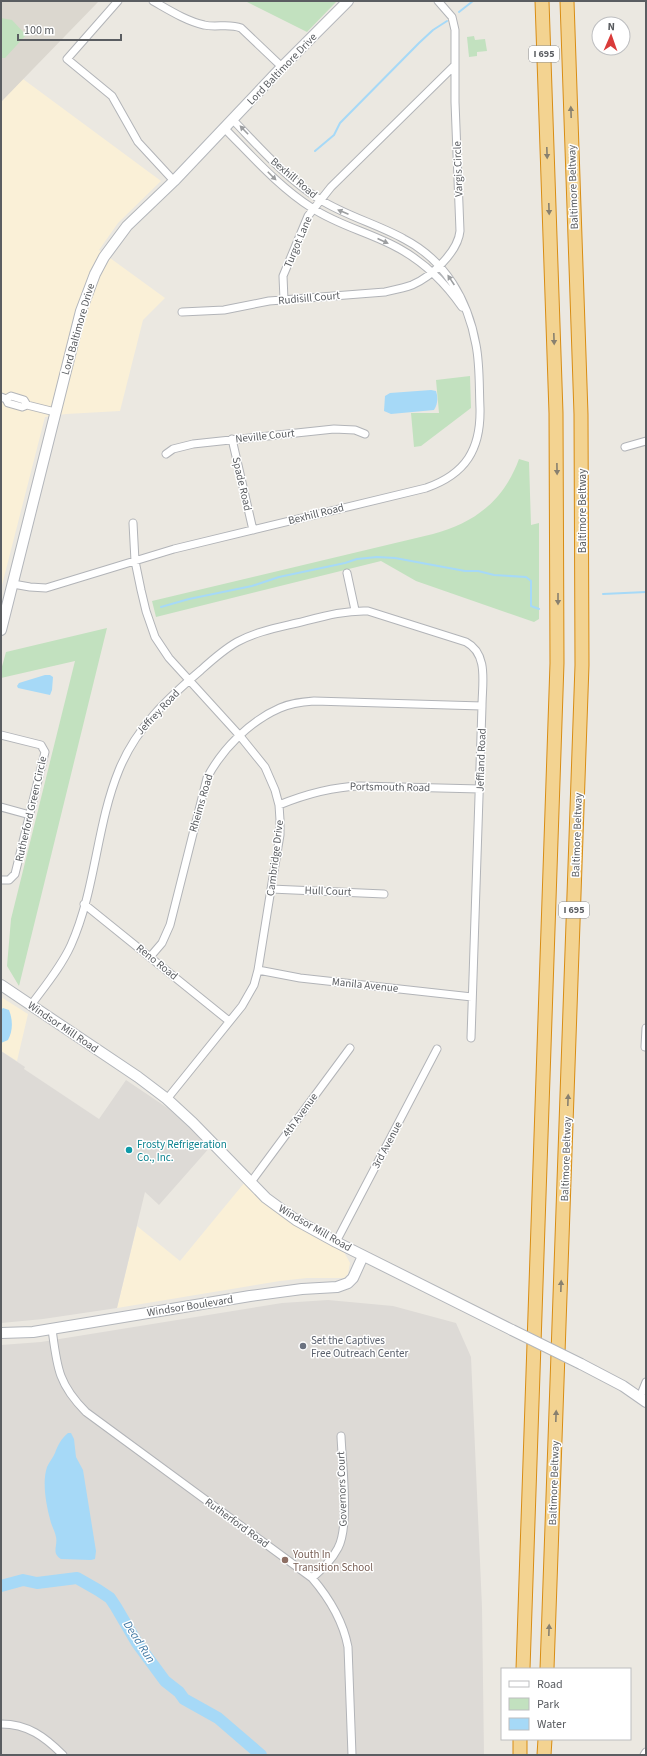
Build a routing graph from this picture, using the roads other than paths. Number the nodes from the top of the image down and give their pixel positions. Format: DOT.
graph roads {
  1 [pos="118,1"];
  2 [pos="153,1"];
  3 [pos="348,1"];
  4 [pos="438,1"];
  5 [pos="536,1"];
  6 [pos="542,1"];
  7 [pos="568,1"];
  8 [pos="454,66"];
  9 [pos="282,67"];
  10 [pos="546,107"];
  11 [pos="233,120"];
  12 [pos="224,129"];
  13 [pos="174,181"];
  14 [pos="320,200"];
  15 [pos="313,209"];
  16 [pos="439,265"];
  17 [pos="431,272"];
  18 [pos="284,300"];
  19 [pos="182,312"];
  20 [pos="468,315"];
  21 [pos="4,398"];
  22 [pos="55,412"];
  23 [pos="365,434"];
  24 [pos="232,439"];
  25 [pos="646,441"];
  26 [pos="625,447"];
  27 [pos="166,454"];
  28 [pos="132,523"];
  29 [pos="253,530"];
  30 [pos="135,561"];
  31 [pos="347,573"];
  32 [pos="13,584"];
  33 [pos="355,610"];
  34 [pos="1,630"];
  35 [pos="190,680"];
  36 [pos="482,706"];
  37 [pos="1,735"];
  38 [pos="240,736"];
  39 [pos="480,789"];
  40 [pos="279,806"];
  41 [pos="1,808"];
  42 [pos="30,815"];
  43 [pos="1,880"];
  44 [pos="271,889"];
  45 [pos="384,894"];
  46 [pos="84,904"];
  47 [pos="150,957"];
  48 [pos="258,970"];
  49 [pos="1,985"];
  50 [pos="472,997"];
  51 [pos="31,1005"];
  52 [pos="229,1021"];
  53 [pos="646,1028"];
  54 [pos="471,1038"];
  55 [pos="645,1047"];
  56 [pos="350,1048"];
  57 [pos="437,1049"];
  58 [pos="167,1099"];
  59 [pos="251,1182"];
  60 [pos="336,1242"];
  61 [pos="363,1256"];
  62 [pos="52,1329"];
  63 [pos="1,1333"];
  64 [pos="646,1382"];
  65 [pos="643,1399"];
  66 [pos="341,1436"];
  67 [pos="312,1578"];
  68 [pos="523,1668"];
  69 [pos="547,1668"];
  70 [pos="1,1724"];
  71 [pos="520,1740"];
  72 [pos="545,1740"];
  73 [pos="646,1752"];
  74 [pos="64,1755"];
  75 [pos="352,1755"];
  76 [pos="520,1755"];
  77 [pos="544,1755"];
  78 [pos="644,1755"];
  1 -- 13 [label="street"];
  2 -- 9 [label="street"];
  3 -- 9 [label="main road, Lord Baltimore Drive"];
  4 -- 8 [label="street, Vargis Circle"];
  5 -- 10 [label="highway"];
  6 -- 10 [label="highway, I 695"];
  69 -- 7 [label="highway, Baltimore Beltway / I 695, one-way"];
  8 -- 14 [label="street"];
  8 -- 16 [label="street, Vargis Circle"];
  9 -- 11 [label="main road, Lord Baltimore Drive"];
  10 -- 68 [label="highway, I 695, one-way"];
  11 -- 12 [label="main road, Lord Baltimore Drive"];
  14 -- 11 [label="street, Bexhill Road, one-way"];
  12 -- 13 [label="main road, Lord Baltimore Drive"];
  12 -- 15 [label="street, Bexhill Road, one-way"];
  13 -- 22 [label="main road, Lord Baltimore Drive"];
  14 -- 15 [label="street"];
  16 -- 14 [label="street, Bexhill Road, one-way"];
  15 -- 17 [label="street, Bexhill Road, one-way"];
  15 -- 18 [label="street, Turgot Lane"];
  16 -- 17 [label="street, Vargis Circle"];
  20 -- 16 [label="street, Bexhill Road, one-way"];
  17 -- 18 [label="street, Rudisill Court"];
  17 -- 20 [label="street, Bexhill Road"];
  18 -- 19 [label="street, Rudisill Court"];
  20 -- 29 [label="street, Bexhill Road"];
  21 -- 22 [label="street"];
  22 -- 32 [label="main road, Lord Baltimore Drive"];
  23 -- 24 [label="street, Neville Court"];
  24 -- 27 [label="street, Neville Court"];
  24 -- 29 [label="street, Spade Road"];
  25 -- 26 [label="street"];
  28 -- 30 [label="street, Cambridge Drive"];
  29 -- 30 [label="street, Bexhill Road"];
  30 -- 32 [label="street, Bexhill Road"];
  30 -- 35 [label="street, Cambridge Drive"];
  31 -- 33 [label="street"];
  32 -- 34 [label="main road, Lord Baltimore Drive"];
  33 -- 35 [label="street, Jeffrey Road"];
  33 -- 36 [label="street, Jeffland Road"];
  35 -- 38 [label="street, Cambridge Drive"];
  35 -- 46 [label="street, Jeffrey Road"];
  36 -- 38 [label="street, Rheims Road"];
  36 -- 39 [label="street, Jeffland Road"];
  37 -- 42 [label="street, Rutherford Green Circle"];
  38 -- 40 [label="street, Cambridge Drive"];
  38 -- 47 [label="street, Rheims Road"];
  39 -- 40 [label="street, Portsmouth Road"];
  39 -- 50 [label="street, Jeffland Road"];
  40 -- 44 [label="street, Cambridge Drive"];
  41 -- 42 [label="street"];
  42 -- 43 [label="street, Rutherford Green Circle"];
  44 -- 45 [label="street, Hull Court"];
  44 -- 48 [label="street, Cambridge Drive"];
  46 -- 47 [label="street, Reno Road"];
  46 -- 51 [label="street, Jeffrey Road"];
  47 -- 52 [label="street, Reno Road"];
  48 -- 50 [label="street, Manila Avenue"];
  48 -- 52 [label="street, Cambridge Drive"];
  49 -- 51 [label="main road, Windsor Mill Road"];
  50 -- 54 [label="street, Jeffland Road"];
  51 -- 58 [label="main road, Windsor Mill Road"];
  52 -- 58 [label="street, Cambridge Drive"];
  53 -- 55 [label="street"];
  56 -- 59 [label="street, 4th Avenue"];
  57 -- 60 [label="street, 3rd Avenue"];
  58 -- 59 [label="main road, Windsor Mill Road"];
  59 -- 60 [label="main road, Windsor Mill Road"];
  60 -- 61 [label="main road, Windsor Mill Road"];
  61 -- 62 [label="main road, Windsor Boulevard"];
  61 -- 65 [label="main road, Windsor Mill Road, bridge"];
  62 -- 63 [label="main road, Windsor Boulevard"];
  62 -- 67 [label="street, Rutherford Road"];
  64 -- 65 [label="street"];
  66 -- 67 [label="street, Governors Court"];
  67 -- 75 [label="street, Rutherford Road"];
  70 -- 74 [label="street"];
  71 -- 76 [label="highway"];
  72 -- 77 [label="highway"];
  73 -- 78 [label="street"];
}
